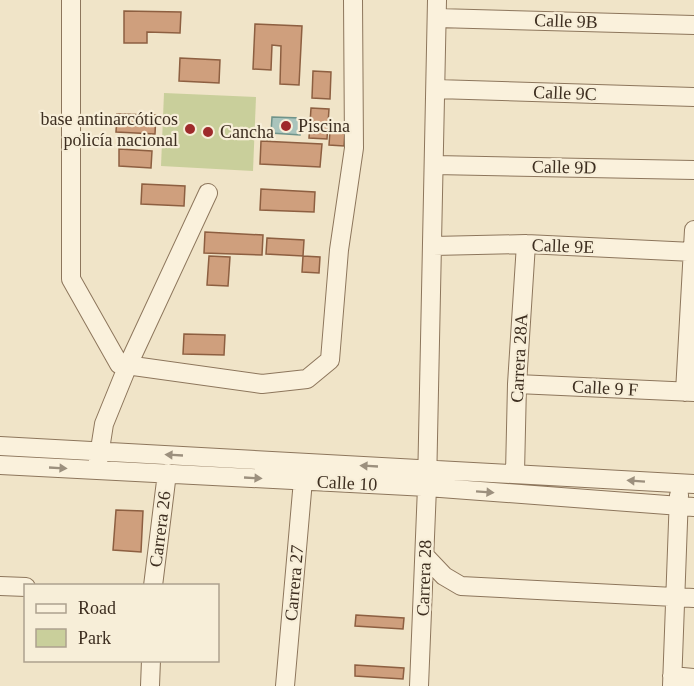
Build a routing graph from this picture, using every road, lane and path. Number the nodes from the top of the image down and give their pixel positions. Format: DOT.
graph roads {
  1 [pos="71,0"];
  2 [pos="353,0"];
  3 [pos="437,9"];
  4 [pos="694,25"];
  5 [pos="436,88"];
  6 [pos="694,97"];
  7 [pos="435,165"];
  8 [pos="694,170"];
  9 [pos="208,193"];
  10 [pos="694,230"];
  11 [pos="526,244"];
  12 [pos="433,246"];
  13 [pos="693,252"];
  14 [pos="128,366"];
  15 [pos="517,384"];
  16 [pos="690,392"];
  17 [pos="0,446"];
  18 [pos="98,451"];
  19 [pos="0,465"];
  20 [pos="97,470"];
  21 [pos="167,473"];
  22 [pos="515,473"];
  23 [pos="427,478"];
  24 [pos="303,480"];
  25 [pos="687,484"];
  26 [pos="686,506"];
  27 [pos="425,556"];
  28 [pos="153,584"];
  29 [pos="0,585"];
  30 [pos="24,587"];
  31 [pos="673,596"];
  32 [pos="694,598"];
  33 [pos="151,662"];
  34 [pos="694,678"];
  35 [pos="672,681"];
  36 [pos="150,686"];
  37 [pos="285,686"];
  38 [pos="419,686"];
  1 -- 14 [label="street"];
  2 -- 14 [label="street"];
  3 -- 4 [label="street, Calle 9B"];
  3 -- 5 [label="street, Carrera 28"];
  5 -- 6 [label="street, Calle 9C"];
  5 -- 7 [label="street, Carrera 28"];
  7 -- 8 [label="street, Calle 9D"];
  7 -- 12 [label="street, Carrera 28"];
  9 -- 14 [label="street"];
  10 -- 13 [label="street"];
  11 -- 12 [label="street, Calle 9E"];
  11 -- 13 [label="street, Calle 9E"];
  11 -- 15 [label="street, Carrera 28A"];
  12 -- 23 [label="street, Carrera 28"];
  13 -- 16 [label="street"];
  14 -- 18 [label="street"];
  15 -- 16 [label="street, Calle 9 F"];
  15 -- 22 [label="street, Carrera 28A"];
  17 -- 18 [label="street, Calle 10"];
  18 -- 20 [label="street"];
  23 -- 18 [label="street, Calle 10, one-way"];
  19 -- 20 [label="street, Calle 10, one-way"];
  20 -- 21 [label="street, Calle 10"];
  21 -- 24 [label="street, Calle 10, one-way"];
  21 -- 28 [label="street, Carrera 26"];
  22 -- 23 [label="street, Calle 10"];
  25 -- 22 [label="street, Calle 10, one-way"];
  23 -- 24 [label="street, Calle 10"];
  23 -- 26 [label="street, Calle 10, one-way"];
  23 -- 27 [label="street, Carrera 28"];
  24 -- 37 [label="street, Carrera 27"];
  25 -- 26 [label="street"];
  26 -- 31 [label="street"];
  27 -- 31 [label="street"];
  27 -- 38 [label="street, Carrera 28"];
  29 -- 30 [label="street"];
  31 -- 32 [label="street"];
  31 -- 35 [label="street"];
  33 -- 36 [label="street"];
  34 -- 35 [label="street"];
}
